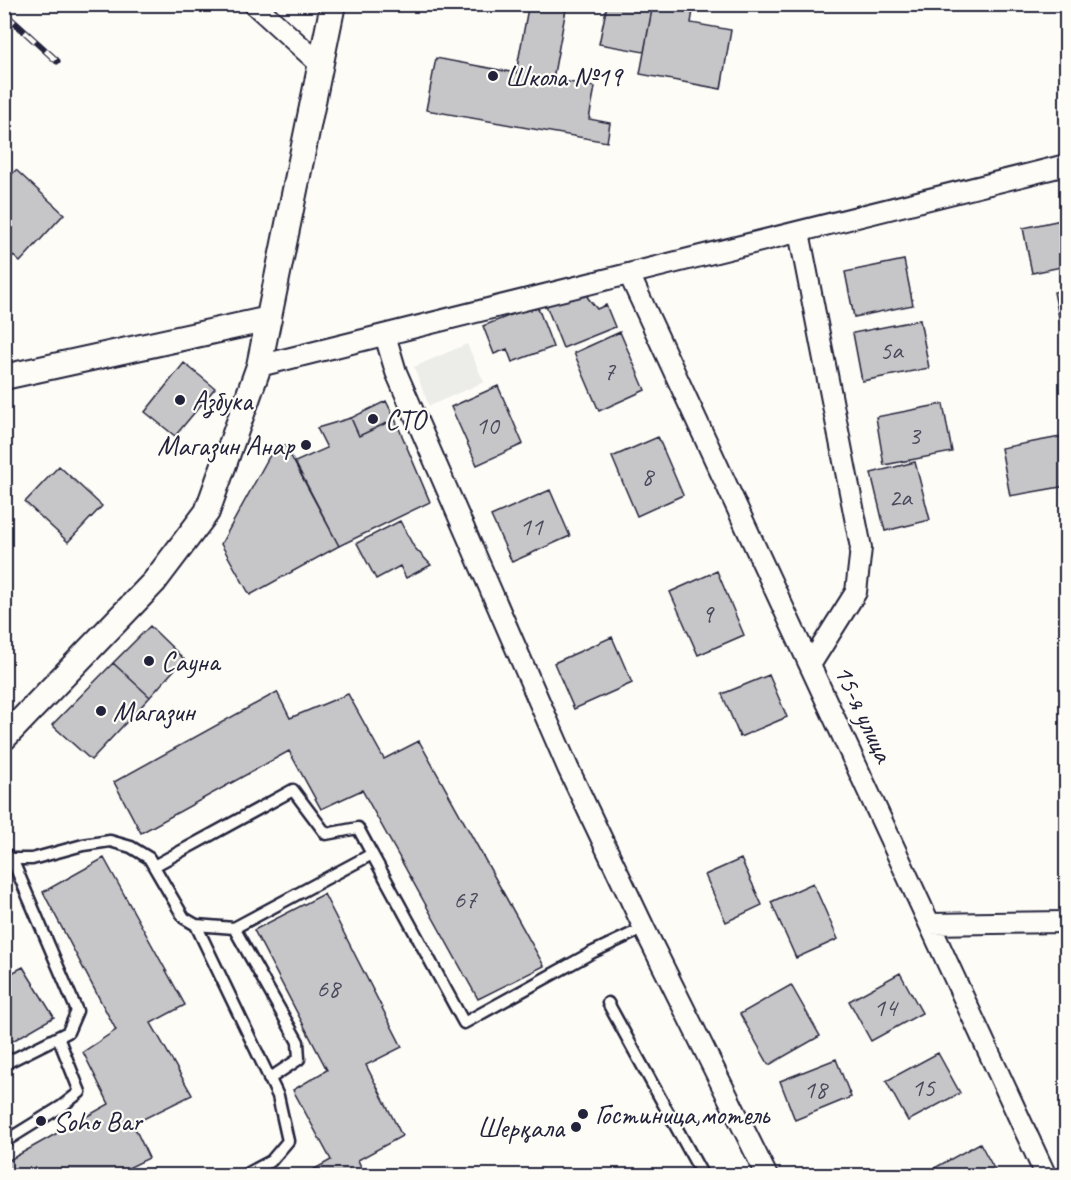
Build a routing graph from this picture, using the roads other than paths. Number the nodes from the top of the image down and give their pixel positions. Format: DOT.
graph roads {
  1 [pos="254,4"];
  2 [pos="333,4"];
  3 [pos="321,65"];
  4 [pos="1066,165"];
  5 [pos="799,232"];
  6 [pos="629,274"];
  7 [pos="269,319"];
  8 [pos="385,334"];
  9 [pos="259,366"];
  10 [pos="4,377"];
  11 [pos="810,665"];
  12 [pos="4,738"];
  13 [pos="372,854"];
  14 [pos="8,856"];
  15 [pos="154,866"];
  16 [pos="1066,922"];
  17 [pos="930,924"];
  18 [pos="196,925"];
  19 [pos="234,928"];
  20 [pos="644,928"];
  21 [pos="608,1003"];
  22 [pos="58,1037"];
  23 [pos="4,1064"];
  24 [pos="269,1079"];
  25 [pos="4,1142"];
  26 [pos="243,1176"];
  27 [pos="703,1176"];
  28 [pos="767,1176"];
  29 [pos="1046,1176"];
  1 -- 3 [label="street"];
  2 -- 3 [label="street"];
  3 -- 7 [label="street"];
  4 -- 5 [label="street"];
  5 -- 6 [label="street"];
  5 -- 11 [label="street"];
  6 -- 8 [label="street"];
  6 -- 11 [label="street, 15-я улица"];
  7 -- 9 [label="street"];
  7 -- 10 [label="street"];
  8 -- 9 [label="street"];
  8 -- 20 [label="street"];
  9 -- 12 [label="street"];
  11 -- 17 [label="street, 15-я улица"];
  13 -- 15 [label="lane"];
  13 -- 19 [label="lane"];
  13 -- 20 [label="lane"];
  14 -- 15 [label="lane"];
  14 -- 22 [label="lane"];
  15 -- 18 [label="lane"];
  16 -- 17 [label="street"];
  17 -- 29 [label="street, 15-я улица"];
  18 -- 19 [label="lane"];
  18 -- 24 [label="lane"];
  19 -- 24 [label="lane"];
  20 -- 28 [label="street"];
  21 -- 27 [label="lane"];
  22 -- 23 [label="lane"];
  22 -- 25 [label="lane"];
  24 -- 26 [label="lane"];
}
